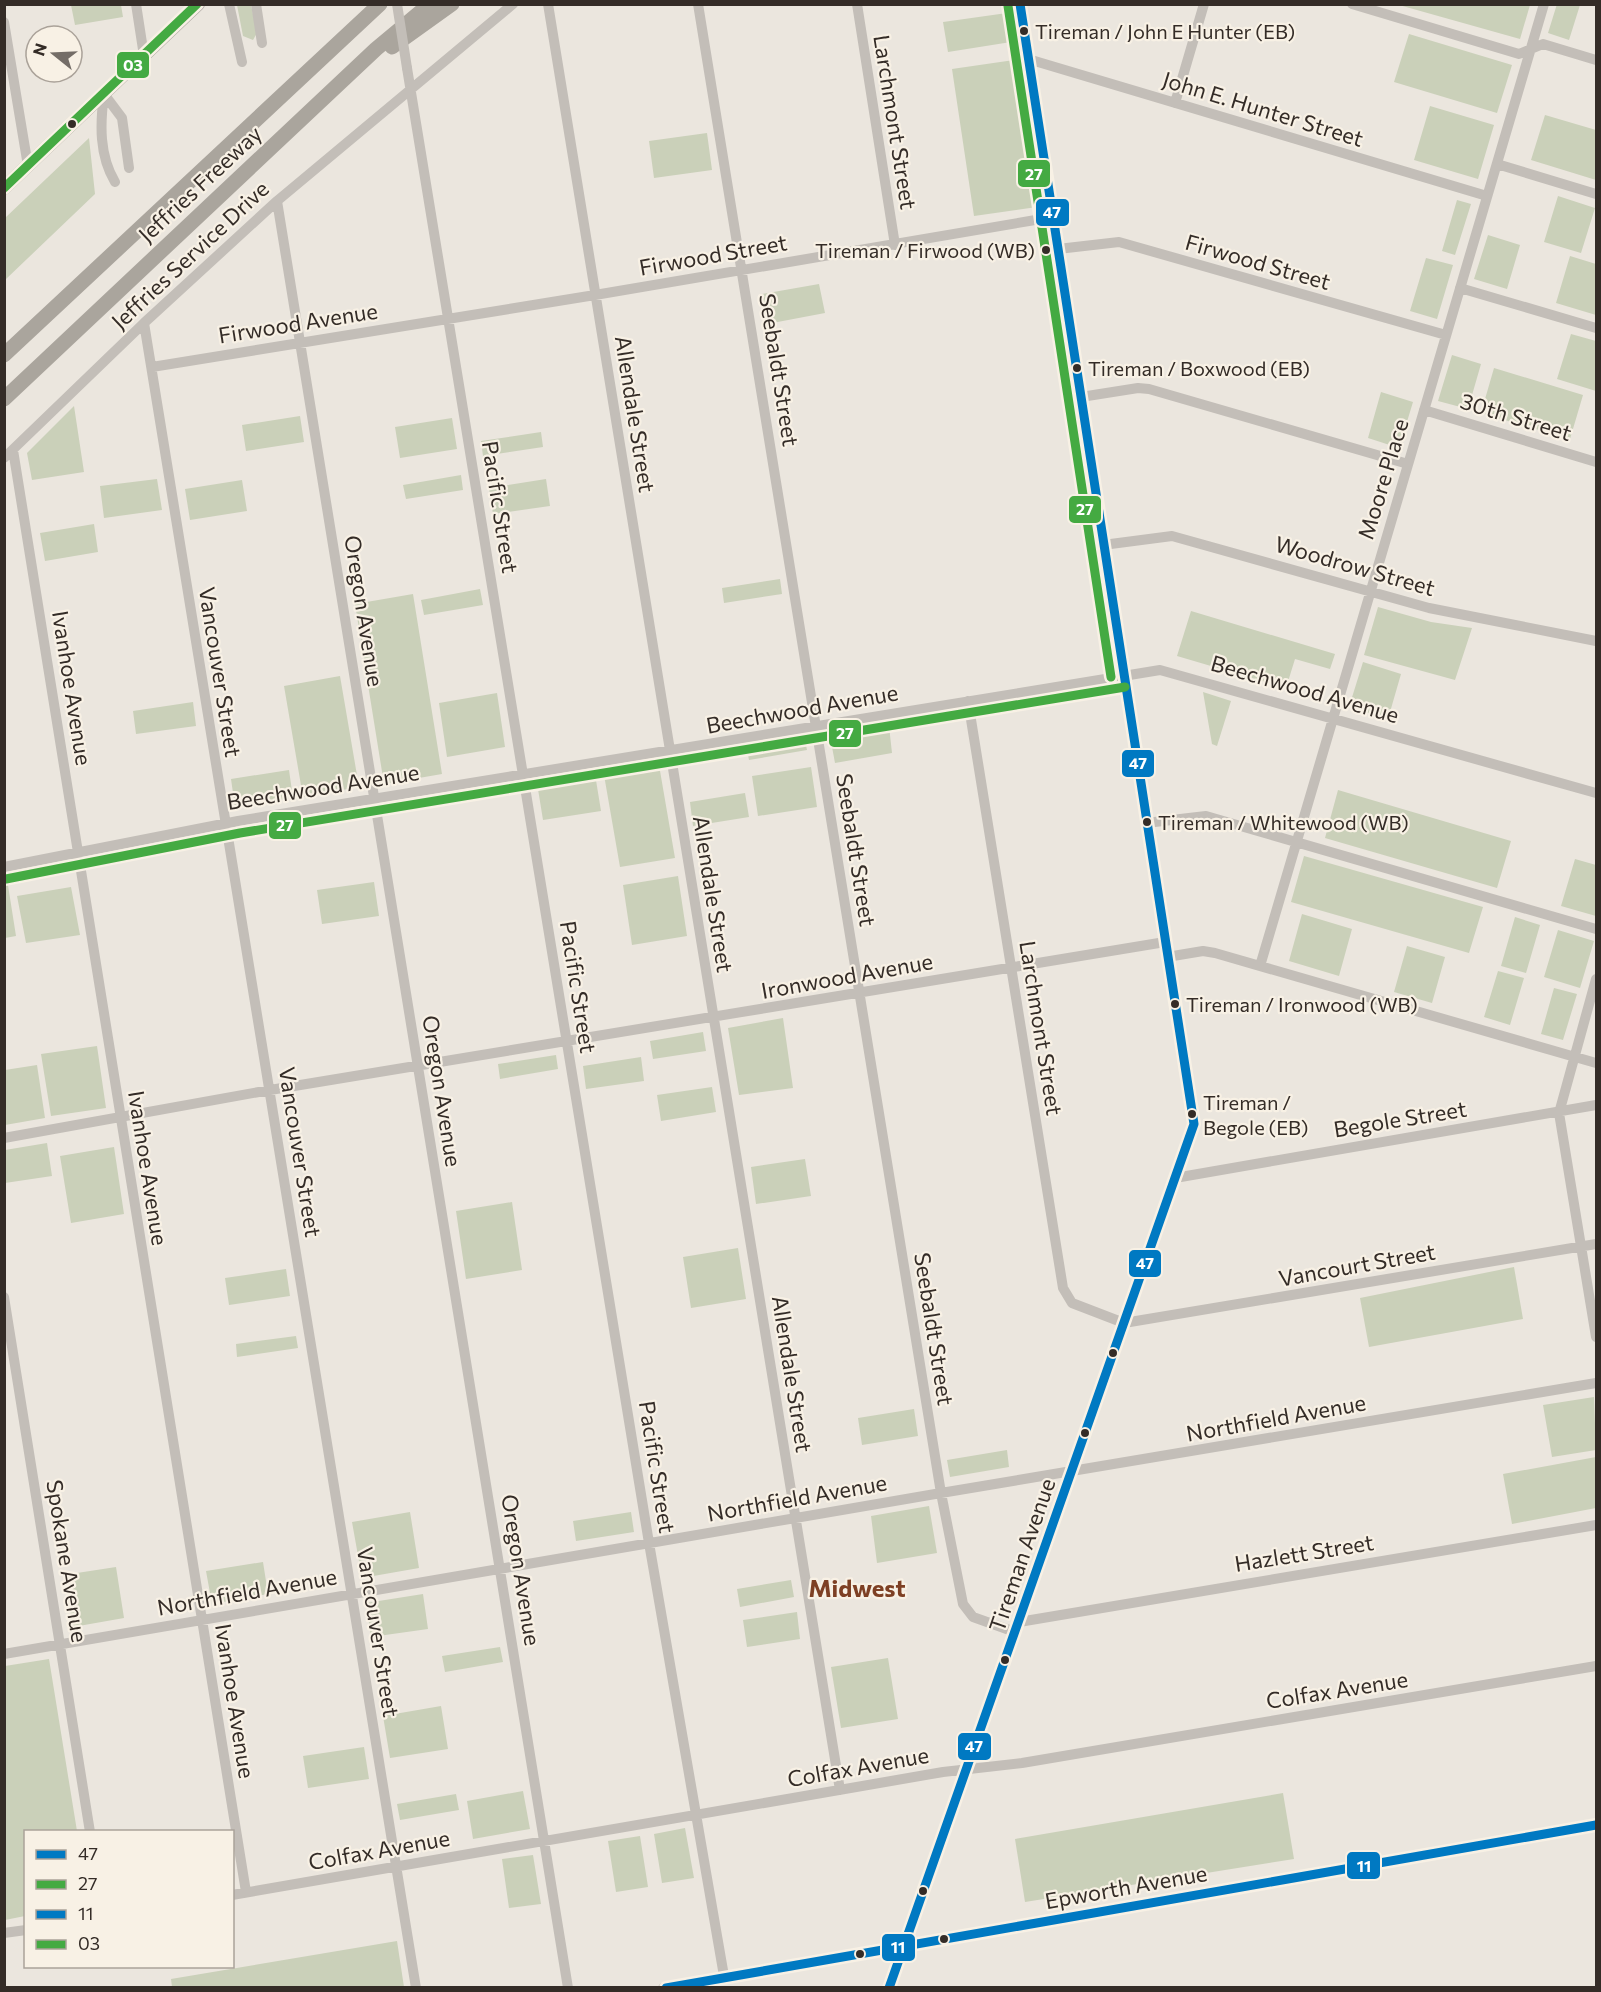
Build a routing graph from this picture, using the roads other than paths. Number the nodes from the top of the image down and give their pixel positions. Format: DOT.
graph roads {
  1 [pos="136,4"];
  2 [pos="198,4"];
  3 [pos="229,4"];
  4 [pos="256,4"];
  5 [pos="380,4"];
  6 [pos="397,4"];
  7 [pos="430,4"];
  8 [pos="452,4"];
  9 [pos="513,4"];
  10 [pos="548,4"];
  11 [pos="698,4"];
  12 [pos="857,4"];
  13 [pos="1020,4"];
  14 [pos="1204,4"];
  15 [pos="1352,4"];
  16 [pos="1544,4"];
  17 [pos="4,22"];
  18 [pos="262,43"];
  19 [pos="1531,49"];
  20 [pos="144,56"];
  21 [pos="1028,59"];
  22 [pos="1596,60"];
  23 [pos="242,62"];
  24 [pos="340,83"];
  25 [pos="411,89"];
  26 [pos="104,94"];
  27 [pos="1175,103"];
  28 [pos="1497,165"];
  29 [pos="28,166"];
  30 [pos="129,168"];
  31 [pos="115,182"];
  32 [pos="4,188"];
  33 [pos="1596,194"];
  34 [pos="1487,196"];
  35 [pos="277,201"];
  36 [pos="1053,217"];
  37 [pos="895,244"];
  38 [pos="1058,249"];
  39 [pos="743,270"];
  40 [pos="1460,288"];
  41 [pos="596,295"];
  42 [pos="450,317"];
  43 [pos="144,323"];
  44 [pos="1596,328"];
  45 [pos="1446,336"];
  46 [pos="300,343"];
  47 [pos="4,355"];
  48 [pos="152,367"];
  49 [pos="1081,397"];
  50 [pos="4,399"];
  51 [pos="1424,411"];
  52 [pos="13,450"];
  53 [pos="4,458"];
  54 [pos="1596,462"];
  55 [pos="1408,464"];
  56 [pos="1103,545"];
  57 [pos="1370,591"];
  58 [pos="1596,641"];
  59 [pos="1123,675"];
  60 [pos="968,701"];
  61 [pos="1333,717"];
  62 [pos="817,727"];
  63 [pos="670,751"];
  64 [pos="524,774"];
  65 [pos="1596,793"];
  66 [pos="375,798"];
  67 [pos="225,823"];
  68 [pos="1146,823"];
  69 [pos="1297,842"];
  70 [pos="79,854"];
  71 [pos="4,867"];
  72 [pos="1596,929"];
  73 [pos="1165,942"];
  74 [pos="1167,957"];
  75 [pos="1260,966"];
  76 [pos="1012,968"];
  77 [pos="1596,979"];
  78 [pos="860,993"];
  79 [pos="714,1018"];
  80 [pos="567,1041"];
  81 [pos="1574,1057"];
  82 [pos="1596,1064"];
  83 [pos="418,1065"];
  84 [pos="270,1090"];
  85 [pos="1596,1105"];
  86 [pos="1558,1113"];
  87 [pos="121,1118"];
  88 [pos="4,1138"];
  89 [pos="1175,1178"];
  90 [pos="1596,1244"];
  91 [pos="1581,1246"];
  92 [pos="4,1297"];
  93 [pos="1124,1323"];
  94 [pos="1596,1337"];
  95 [pos="1596,1383"];
  96 [pos="1072,1471"];
  97 [pos="941,1493"];
  98 [pos="796,1518"];
  99 [pos="1596,1525"];
  100 [pos="649,1543"];
  101 [pos="501,1568"];
  102 [pos="352,1594"];
  103 [pos="203,1620"];
  104 [pos="1017,1627"];
  105 [pos="60,1644"];
  106 [pos="4,1654"];
  107 [pos="1596,1666"];
  108 [pos="967,1770"];
  109 [pos="840,1790"];
  110 [pos="696,1815"];
  111 [pos="1596,1826"];
  112 [pos="90,1830"];
  113 [pos="545,1841"];
  114 [pos="396,1867"];
  115 [pos="246,1893"];
  116 [pos="234,1895"];
  117 [pos="24,1930"];
  118 [pos="4,1933"];
  119 [pos="904,1945"];
  120 [pos="724,1976"];
  121 [pos="416,1988"];
  122 [pos="568,1988"];
  123 [pos="663,1988"];
  124 [pos="889,1988"];
  1 -- 20 [label="street"];
  2 -- 20 [label="main road"];
  3 -- 23 [label="street"];
  4 -- 18 [label="street"];
  5 -- 47 [label="highway, Jeffries Freeway"];
  6 -- 25 [label="street, Pacific Street, bridge"];
  7 -- 24 [label="highway, Jeffries Freeway"];
  8 -- 24 [label="highway"];
  9 -- 25 [label="street, Jeffries Service Drive"];
  10 -- 41 [label="street, Allendale Street"];
  11 -- 39 [label="street, Seebaldt Street"];
  12 -- 37 [label="street, Larchmont Street"];
  13 -- 21 [label="street, Tireman Avenue"];
  14 -- 27 [label="street"];
  15 -- 19 [label="street"];
  16 -- 19 [label="street, Moore Place"];
  17 -- 29 [label="street"];
  19 -- 22 [label="street"];
  19 -- 28 [label="street, Moore Place"];
  20 -- 26 [label="main road"];
  21 -- 27 [label="street, John E. Hunter Street"];
  21 -- 36 [label="street, Tireman Avenue"];
  24 -- 50 [label="highway, Jeffries Freeway"];
  25 -- 35 [label="street, Jeffries Service Drive"];
  25 -- 42 [label="street, Pacific Street"];
  26 -- 29 [label="main road"];
  26 -- 30 [label="street"];
  26 -- 31 [label="street"];
  27 -- 34 [label="street, John E. Hunter Street"];
  28 -- 33 [label="street"];
  28 -- 34 [label="street, Moore Place"];
  29 -- 32 [label="main road"];
  34 -- 40 [label="street, Moore Place"];
  35 -- 43 [label="street, Jeffries Service Drive"];
  35 -- 46 [label="street, Oregon Avenue"];
  36 -- 37 [label="street, Firwood Street"];
  36 -- 38 [label="street, Tireman Avenue"];
  37 -- 39 [label="street, Firwood Street"];
  38 -- 45 [label="street, Firwood Street"];
  38 -- 49 [label="street, Tireman Avenue"];
  39 -- 41 [label="street, Firwood Street"];
  39 -- 62 [label="street, Seebaldt Street"];
  40 -- 44 [label="street"];
  40 -- 45 [label="street, Moore Place"];
  41 -- 42 [label="street, Firwood Street"];
  41 -- 63 [label="street, Allendale Street"];
  42 -- 46 [label="street, Firwood Avenue"];
  42 -- 64 [label="street, Pacific Street"];
  43 -- 48 [label="street, Vancouver Street"];
  43 -- 52 [label="street, Jeffries Service Drive"];
  45 -- 51 [label="street, Moore Place"];
  46 -- 48 [label="street, Firwood Avenue"];
  46 -- 66 [label="street, Oregon Avenue"];
  48 -- 67 [label="street, Vancouver Street"];
  49 -- 55 [label="street"];
  49 -- 56 [label="street, Tireman Avenue"];
  51 -- 54 [label="street, 30th Street"];
  51 -- 55 [label="street, Moore Place"];
  52 -- 53 [label="street, Jeffries Service Drive"];
  52 -- 70 [label="street, Ivanhoe Avenue"];
  55 -- 57 [label="street, Moore Place"];
  56 -- 57 [label="street, Woodrow Street"];
  56 -- 59 [label="street, Tireman Avenue"];
  57 -- 58 [label="street, Woodrow Street"];
  57 -- 61 [label="street, Moore Place"];
  59 -- 60 [label="street, Beechwood Avenue"];
  59 -- 61 [label="street, Beechwood Avenue"];
  59 -- 68 [label="street, Tireman Avenue"];
  60 -- 62 [label="street, Beechwood Avenue"];
  60 -- 76 [label="street, Larchmont Street"];
  61 -- 65 [label="street, Beechwood Avenue"];
  61 -- 69 [label="street, Moore Place"];
  62 -- 63 [label="street, Beechwood Avenue"];
  62 -- 78 [label="street, Seebaldt Street"];
  63 -- 64 [label="street, Beechwood Avenue"];
  63 -- 79 [label="street, Allendale Street"];
  64 -- 66 [label="street, Beechwood Avenue"];
  64 -- 80 [label="street, Pacific Street"];
  66 -- 67 [label="street, Beechwood Avenue"];
  66 -- 83 [label="street, Oregon Avenue"];
  67 -- 70 [label="street, Beechwood Avenue"];
  67 -- 84 [label="street, Vancouver Street"];
  68 -- 69 [label="street"];
  68 -- 73 [label="street, Tireman Avenue"];
  69 -- 72 [label="street"];
  69 -- 75 [label="street, Moore Place"];
  70 -- 71 [label="street, Beechwood Avenue"];
  70 -- 87 [label="street, Ivanhoe Avenue"];
  73 -- 74 [label="street, Tireman Avenue"];
  73 -- 76 [label="street, Ironwood Avenue"];
  74 -- 75 [label="street"];
  74 -- 89 [label="street, Tireman Avenue"];
  75 -- 81 [label="street"];
  76 -- 78 [label="street, Ironwood Avenue"];
  76 -- 93 [label="street, Larchmont Street"];
  77 -- 81 [label="street"];
  78 -- 79 [label="street, Ironwood Avenue"];
  78 -- 97 [label="street, Seebaldt Street"];
  79 -- 80 [label="street, Ironwood Avenue"];
  79 -- 98 [label="street, Allendale Street"];
  80 -- 83 [label="street, Ironwood Avenue"];
  80 -- 100 [label="street, Pacific Street"];
  81 -- 82 [label="street"];
  81 -- 86 [label="street"];
  83 -- 84 [label="street, Ironwood Avenue"];
  83 -- 101 [label="street, Oregon Avenue"];
  84 -- 87 [label="street, Ironwood Avenue"];
  84 -- 102 [label="street, Vancouver Street"];
  85 -- 86 [label="street, Begole Street"];
  86 -- 89 [label="street, Begole Street"];
  86 -- 91 [label="street"];
  87 -- 88 [label="street, Ironwood Avenue"];
  87 -- 103 [label="street, Ivanhoe Avenue"];
  89 -- 93 [label="street, Tireman Avenue"];
  90 -- 91 [label="street, Vancourt Street"];
  91 -- 93 [label="street, Vancourt Street"];
  91 -- 94 [label="street"];
  92 -- 105 [label="street, Spokane Avenue"];
  93 -- 96 [label="street, Tireman Avenue"];
  95 -- 96 [label="street, Northfield Avenue"];
  96 -- 97 [label="street, Northfield Avenue"];
  96 -- 104 [label="street, Tireman Avenue"];
  97 -- 98 [label="street, Northfield Avenue"];
  97 -- 104 [label="street, Seebaldt Street"];
  98 -- 100 [label="street, Northfield Avenue"];
  98 -- 109 [label="street, Allendale Street"];
  99 -- 104 [label="street, Hazlett Street"];
  100 -- 101 [label="street, Northfield Avenue"];
  100 -- 110 [label="street, Pacific Street"];
  101 -- 102 [label="street, Northfield Avenue"];
  101 -- 113 [label="street, Oregon Avenue"];
  102 -- 103 [label="street, Northfield Avenue"];
  102 -- 114 [label="street, Vancouver Street"];
  103 -- 105 [label="street, Northfield Avenue"];
  103 -- 115 [label="street, Ivanhoe Avenue"];
  104 -- 108 [label="street, Tireman Avenue"];
  105 -- 106 [label="street, Northfield Avenue"];
  105 -- 112 [label="street, Spokane Avenue"];
  107 -- 108 [label="street, Colfax Avenue"];
  108 -- 109 [label="street, Colfax Avenue"];
  108 -- 119 [label="street, Tireman Avenue"];
  109 -- 110 [label="street, Colfax Avenue"];
  110 -- 113 [label="street, Colfax Avenue"];
  110 -- 120 [label="street, Pacific Street"];
  111 -- 119 [label="street, Epworth Avenue"];
  113 -- 114 [label="street, Colfax Avenue"];
  113 -- 122 [label="street, Oregon Avenue"];
  114 -- 115 [label="street, Colfax Avenue"];
  114 -- 121 [label="street, Vancouver Street"];
  115 -- 116 [label="street, Colfax Avenue"];
  117 -- 118 [label="street"];
  119 -- 120 [label="street, Epworth Avenue"];
  119 -- 124 [label="street, Tireman Avenue"];
  120 -- 123 [label="street, Epworth Avenue"];
}
